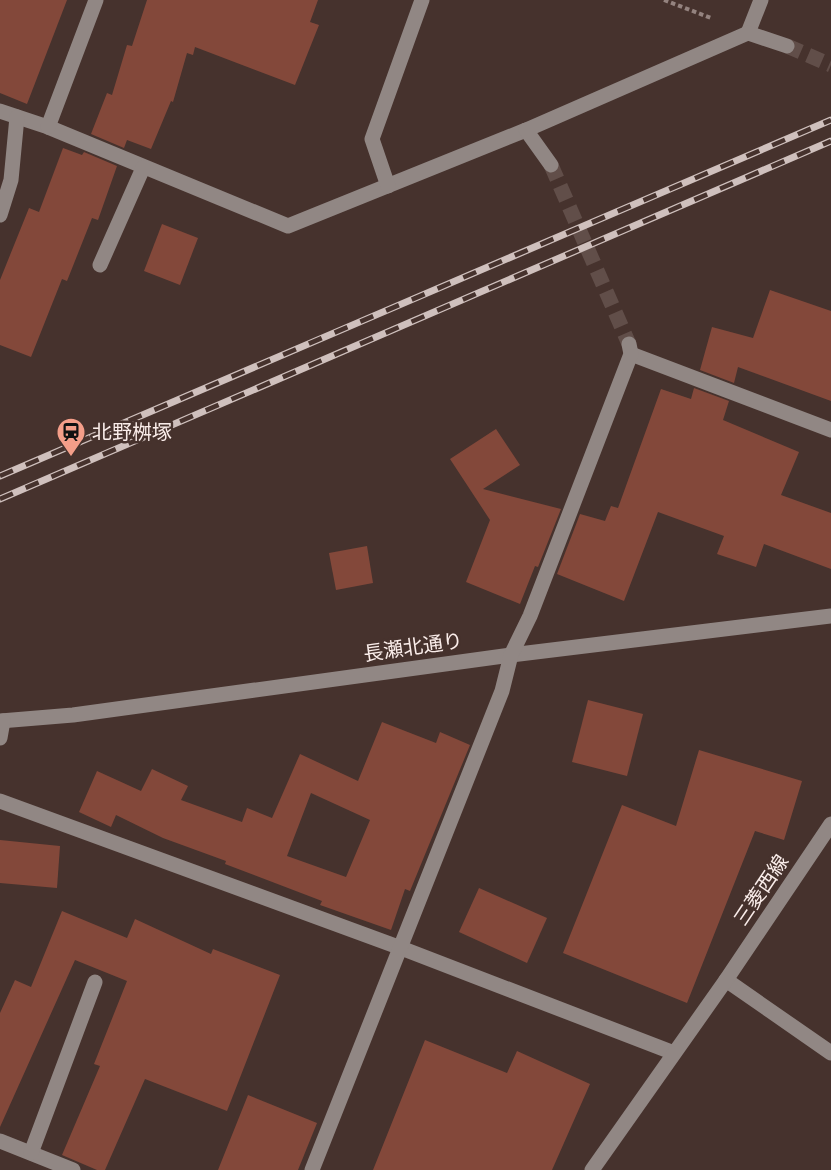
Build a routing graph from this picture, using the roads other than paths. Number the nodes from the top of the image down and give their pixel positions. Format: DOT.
graph roads {
  1 [pos="96,0"];
  2 [pos="422,0"];
  3 [pos="761,0"];
  4 [pos="748,33"];
  5 [pos="787,46"];
  6 [pos="0,111"];
  7 [pos="17,117"];
  8 [pos="48,128"];
  9 [pos="526,130"];
  10 [pos="551,165"];
  11 [pos="143,168"];
  12 [pos="388,186"];
  13 [pos="0,215"];
  14 [pos="100,265"];
  15 [pos="831,429"];
  16 [pos="831,616"];
  17 [pos="511,655"];
  18 [pos="1,721"];
  19 [pos="0,738"];
  20 [pos="0,801"];
  21 [pos="831,824"];
  22 [pos="401,948"];
  23 [pos="726,980"];
  24 [pos="95,981"];
  25 [pos="674,1053"];
  26 [pos="831,1053"];
  27 [pos="0,1141"];
  28 [pos="31,1153"];
  29 [pos="73,1170"];
  30 [pos="312,1170"];
  31 [pos="592,1170"];
  1 -- 8 [label="street"];
  2 -- 12 [label="street"];
  3 -- 4 [label="street"];
  4 -- 5 [label="street"];
  4 -- 9 [label="street"];
  6 -- 7 [label="street"];
  7 -- 8 [label="street"];
  7 -- 13 [label="street"];
  8 -- 11 [label="street"];
  9 -- 10 [label="street"];
  9 -- 12 [label="street"];
  11 -- 12 [label="street"];
  11 -- 14 [label="street"];
  15 -- 17 [label="street"];
  16 -- 17 [label="street, 長瀬北通り"];
  17 -- 18 [label="street, 長瀬北通り"];
  17 -- 22 [label="street"];
  18 -- 19 [label="street"];
  20 -- 22 [label="street"];
  21 -- 23 [label="street, 三菱西線"];
  22 -- 25 [label="street"];
  22 -- 30 [label="street"];
  23 -- 25 [label="street, 三菱西線"];
  23 -- 26 [label="street"];
  24 -- 28 [label="street"];
  25 -- 31 [label="street, 三菱西線"];
  27 -- 28 [label="street"];
  28 -- 29 [label="street"];
}
